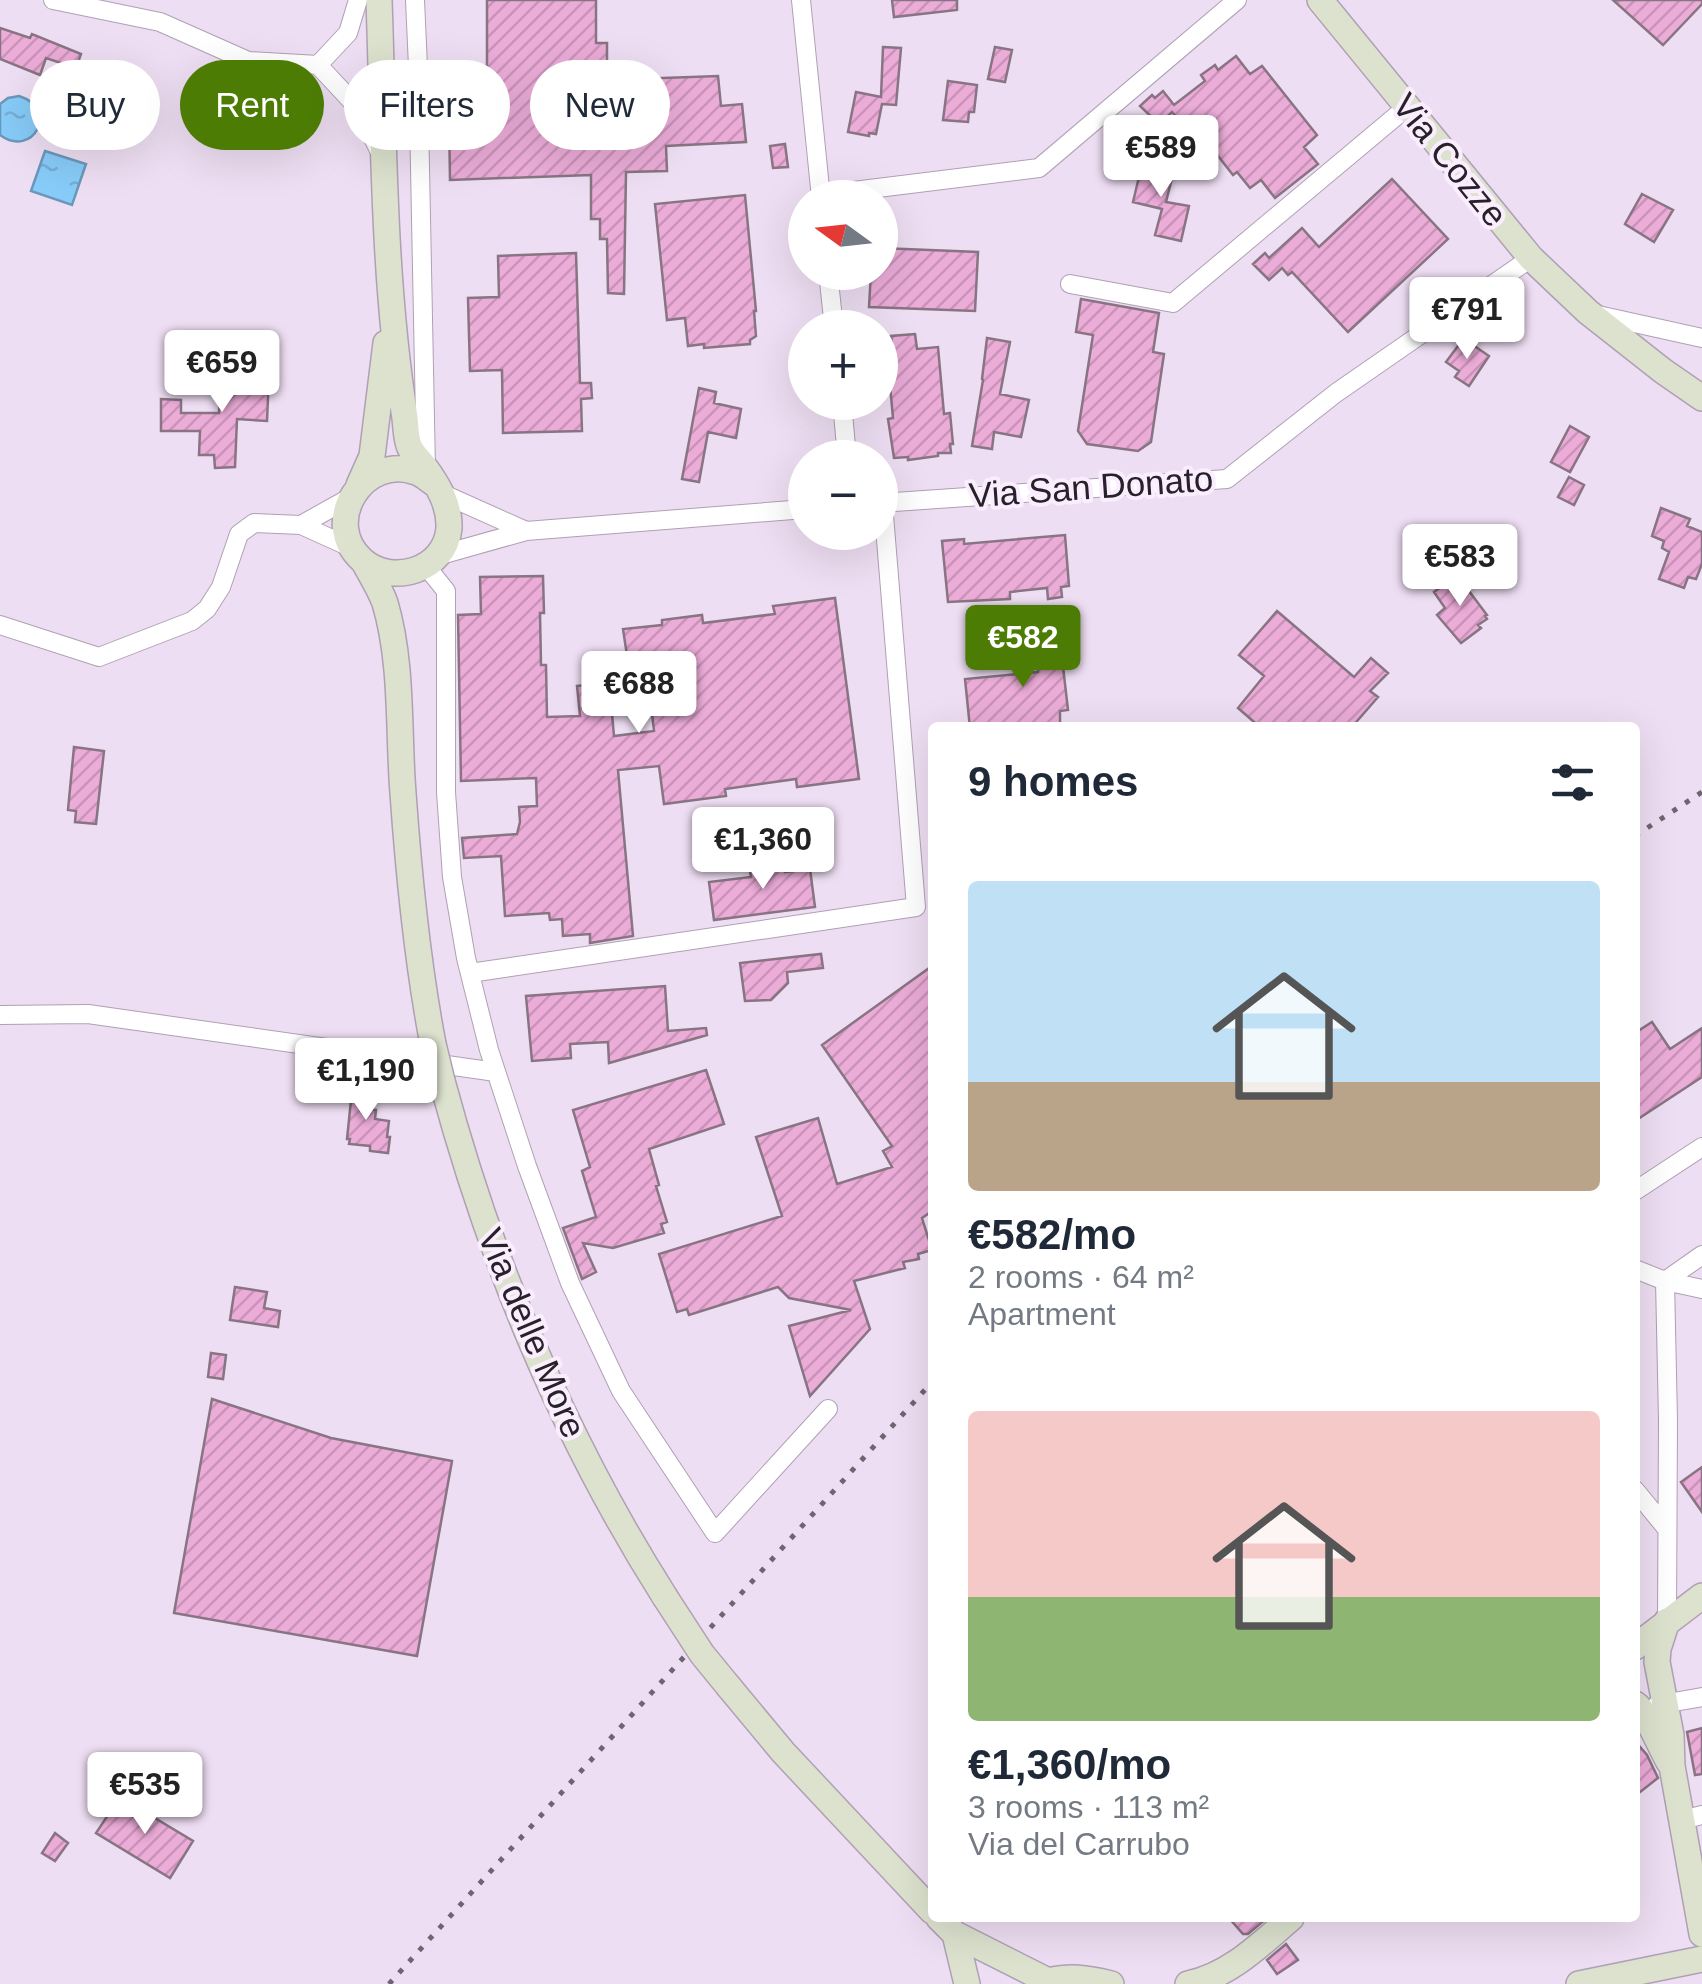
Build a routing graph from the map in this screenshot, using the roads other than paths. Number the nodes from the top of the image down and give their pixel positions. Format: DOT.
graph roads {
  1 [pos="53,0"];
  2 [pos="358,0"];
  3 [pos="379,0"];
  4 [pos="414,0"];
  5 [pos="801,0"];
  6 [pos="1236,0"];
  7 [pos="1320,0"];
  8 [pos="246,60"];
  9 [pos="323,60"];
  10 [pos="324,71"];
  11 [pos="1407,107"];
  12 [pos="384,161"];
  13 [pos="819,180"];
  14 [pos="898,186"];
  15 [pos="1531,258"];
  16 [pos="1070,284"];
  17 [pos="390,309"];
  18 [pos="1588,312"];
  19 [pos="1702,338"];
  20 [pos="1702,398"];
  21 [pos="434,482"];
  22 [pos="354,492"];
  23 [pos="898,502"];
  24 [pos="788,511"];
  25 [pos="302,525"];
  26 [pos="526,530"];
  27 [pos="885,550"];
  28 [pos="358,555"];
  29 [pos="425,565"];
  30 [pos="0,625"];
  31 [pos="394,643"];
  32 [pos="470,972"];
  33 [pos="0,1016"];
  34 [pos="496,1072"];
  35 [pos="1702,1147"];
  36 [pos="1640,1188"];
  37 [pos="1702,1255"];
  38 [pos="1640,1271"];
  39 [pos="1665,1282"];
  40 [pos="1702,1289"];
  41 [pos="828,1409"];
  42 [pos="1640,1496"];
  43 [pos="1667,1529"];
  44 [pos="1702,1596"];
  45 [pos="1646,1638"];
  46 [pos="1647,1695"];
  47 [pos="1701,1697"];
  48 [pos="1692,1818"];
  49 [pos="928,1907"];
  50 [pos="1286,1922"];
  51 [pos="947,1926"];
  52 [pos="1702,1934"];
  53 [pos="1702,1959"];
  54 [pos="1044,1982"];
  55 [pos="1198,1982"];
  56 [pos="967,1984"];
  57 [pos="1112,1984"];
  58 [pos="1581,1984"];
  1 -- 8 [label="street"];
  2 -- 9 [label="street"];
  3 -- 12 [label="main road"];
  4 -- 21 [label="street"];
  5 -- 13 [label="street"];
  6 -- 14 [label="street"];
  7 -- 11 [label="main road, Via Cozze"];
  10 -- 12 [label="street"];
  11 -- 15 [label="main road, Via Cozze"];
  11 -- 16 [label="street"];
  12 -- 17 [label="main road"];
  15 -- 18 [label="main road, Via Cozze"];
  15 -- 23 [label="street, Via San Donato"];
  17 -- 21 [label="main road"];
  17 -- 22 [label="main road"];
  18 -- 19 [label="street"];
  18 -- 20 [label="main road, Via Cozze"];
  21 -- 22 [label="main road"];
  21 -- 26 [label="street"];
  21 -- 29 [label="main road"];
  22 -- 25 [label="street"];
  22 -- 28 [label="main road"];
  24 -- 26 [label="street"];
  25 -- 28 [label="street"];
  25 -- 30 [label="street"];
  26 -- 29 [label="street"];
  27 -- 32 [label="street"];
  28 -- 29 [label="main road"];
  28 -- 31 [label="main road"];
  29 -- 31 [label="main road"];
  29 -- 32 [label="street"];
  31 -- 49 [label="main road, Via delle More, bridge"];
  32 -- 34 [label="street"];
  33 -- 34 [label="street"];
  34 -- 41 [label="street"];
  35 -- 36 [label="street"];
  37 -- 39 [label="street"];
  38 -- 39 [label="street"];
  39 -- 40 [label="street"];
  39 -- 43 [label="street"];
  42 -- 43 [label="street"];
  43 -- 45 [label="street"];
  44 -- 45 [label="main road"];
  45 -- 46 [label="main road"];
  46 -- 47 [label="street"];
  46 -- 48 [label="main road"];
  48 -- 52 [label="main road"];
  50 -- 55 [label="main road"];
  51 -- 54 [label="main road"];
  51 -- 56 [label="main road"];
  53 -- 58 [label="main road"];
  54 -- 57 [label="main road"];
}
